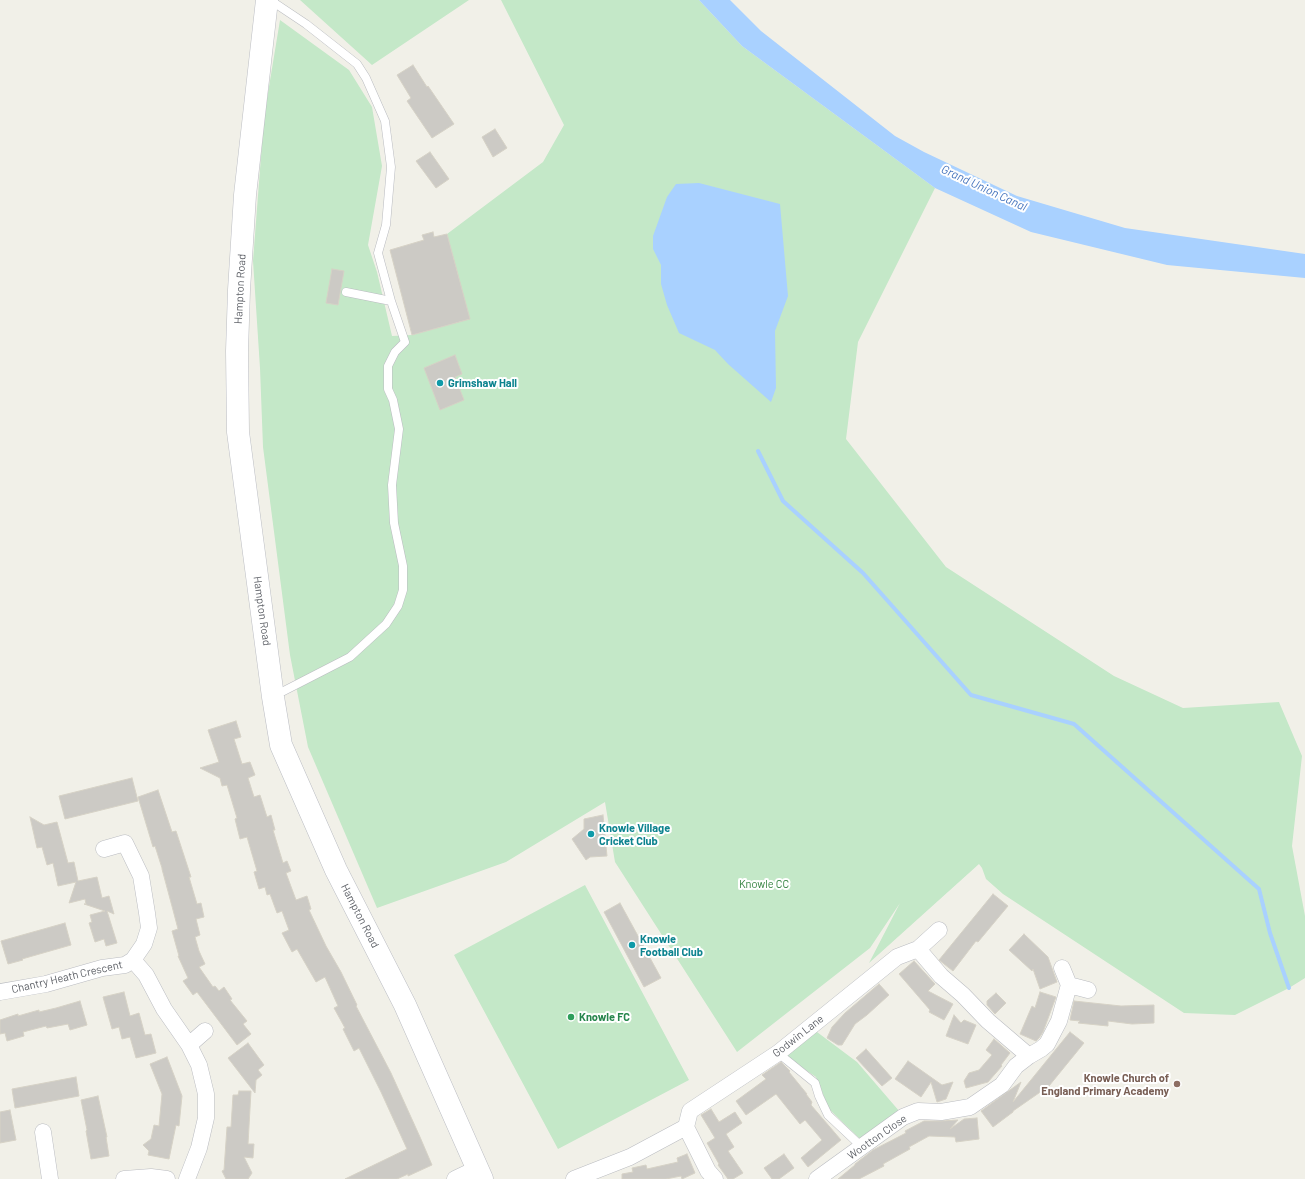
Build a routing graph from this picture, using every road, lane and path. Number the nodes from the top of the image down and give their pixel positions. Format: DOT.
graph roads {
  1 [pos="269,0"];
  2 [pos="346,292"];
  3 [pos="391,301"];
  4 [pos="273,697"];
  5 [pos="104,849"];
  6 [pos="939,930"];
  7 [pos="918,950"];
  8 [pos="133,960"];
  9 [pos="1062,968"];
  10 [pos="1069,985"];
  11 [pos="1088,990"];
  12 [pos="0,992"];
  13 [pos="205,1031"];
  14 [pos="189,1045"];
  15 [pos="778,1053"];
  16 [pos="1029,1056"];
  17 [pos="686,1127"];
  18 [pos="43,1132"];
  19 [pos="862,1147"];
  20 [pos="480,1174"];
  21 [pos="50,1179"];
  22 [pos="124,1179"];
  23 [pos="167,1179"];
  24 [pos="187,1179"];
  25 [pos="455,1179"];
  26 [pos="574,1179"];
  27 [pos="715,1179"];
  28 [pos="817,1179"];
  1 -- 3 [label="lane"];
  1 -- 4 [label="street, Hampton Road"];
  2 -- 3 [label="lane"];
  3 -- 4 [label="lane"];
  4 -- 20 [label="street, Hampton Road"];
  5 -- 8 [label="street, Chantry Heath Crescent"];
  6 -- 7 [label="street, Godwin Lane"];
  7 -- 15 [label="street, Godwin Lane"];
  7 -- 16 [label="street"];
  8 -- 12 [label="street, Chantry Heath Crescent"];
  8 -- 14 [label="street, Chantry Heath Crescent"];
  9 -- 10 [label="street"];
  10 -- 11 [label="street"];
  10 -- 16 [label="street, Wootton Close"];
  13 -- 14 [label="street"];
  14 -- 24 [label="street, Chantry Heath Crescent"];
  15 -- 17 [label="street, Godwin Lane"];
  15 -- 19 [label="lane"];
  16 -- 19 [label="street, Wootton Close"];
  17 -- 26 [label="street"];
  17 -- 27 [label="street"];
  18 -- 21 [label="street"];
  19 -- 28 [label="street, Wootton Close"];
  20 -- 25 [label="street"];
  22 -- 23 [label="street"];
}
